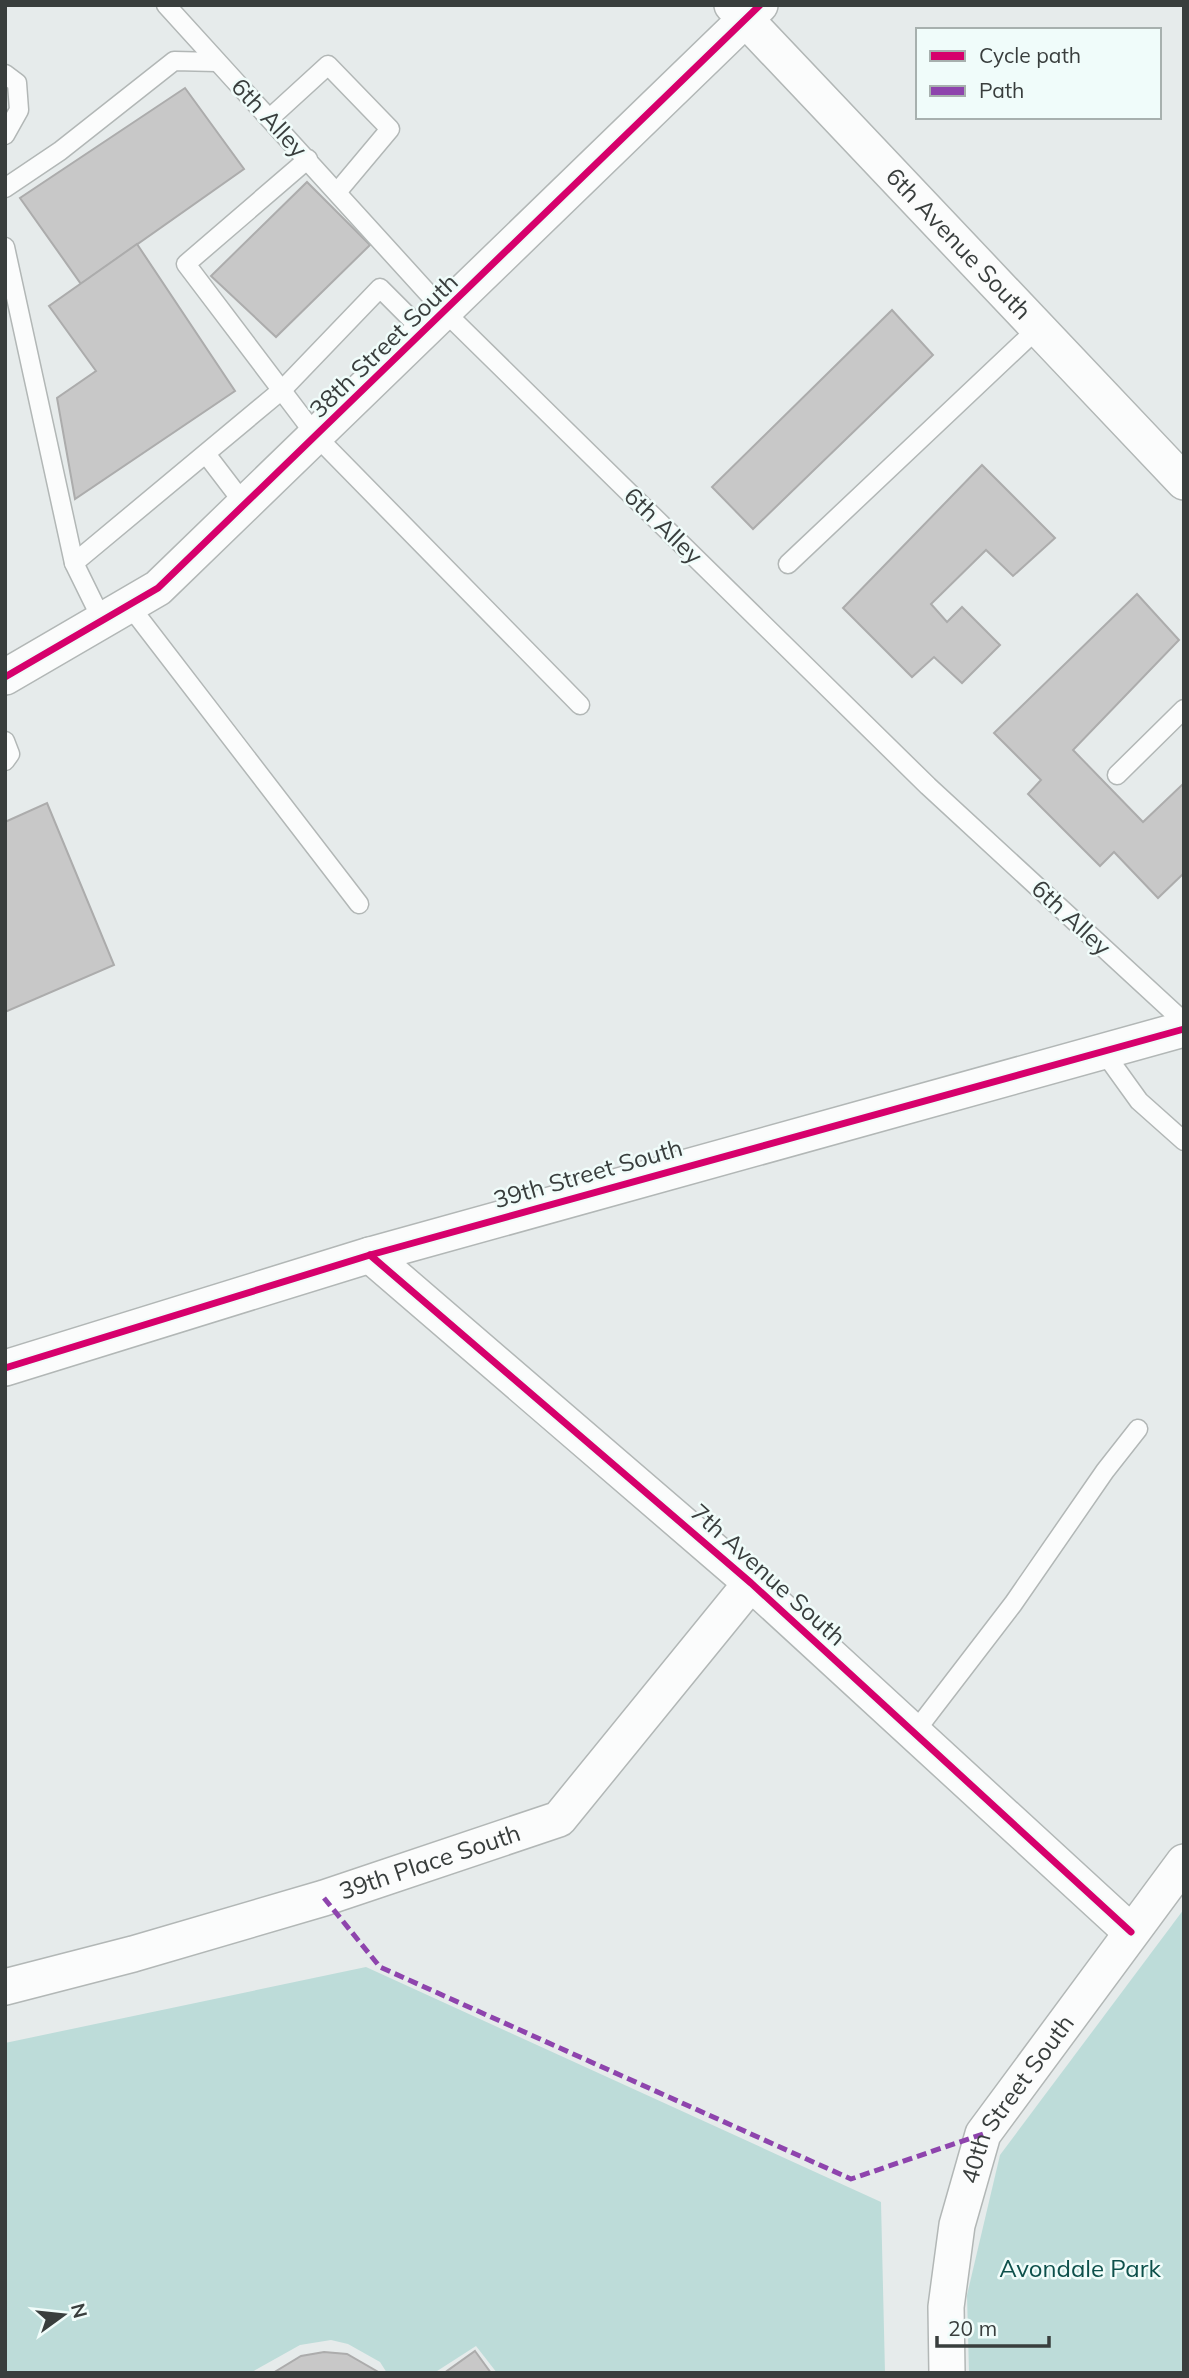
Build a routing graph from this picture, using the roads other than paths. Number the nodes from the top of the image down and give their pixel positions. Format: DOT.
graph roads {
  1 [pos="166,5"];
  2 [pos="746,10"];
  3 [pos="217,62"];
  4 [pos="5,74"];
  5 [pos="270,118"];
  6 [pos="5,135"];
  7 [pos="308,159"];
  8 [pos="5,188"];
  9 [pos="338,191"];
  10 [pos="5,247"];
  11 [pos="435,323"];
  12 [pos="1037,329"];
  13 [pos="283,389"];
  14 [pos="317,437"];
  15 [pos="206,454"];
  16 [pos="1184,482"];
  17 [pos="245,505"];
  18 [pos="74,563"];
  19 [pos="788,564"];
  20 [pos="115,613"];
  21 [pos="5,677"];
  22 [pos="580,705"];
  23 [pos="1184,709"];
  24 [pos="5,741"];
  25 [pos="5,761"];
  26 [pos="1116,775"];
  27 [pos="359,904"];
  28 [pos="1184,1022"];
  29 [pos="1184,1028"];
  30 [pos="1103,1051"];
  31 [pos="1184,1141"];
  32 [pos="370,1255"];
  33 [pos="5,1368"];
  34 [pos="1138,1429"];
  35 [pos="751,1583"];
  36 [pos="914,1732"];
  37 [pos="1184,1862"];
  38 [pos="1131,1932"];
  39 [pos="5,1987"];
  40 [pos="947,2373"];
  1 -- 3 [label="lane, 6th Alley"];
  2 -- 11 [label="street, 38th Street South"];
  2 -- 12 [label="street, 6th Avenue South"];
  3 -- 5 [label="lane, 6th Alley"];
  3 -- 8 [label="lane"];
  4 -- 6 [label="lane"];
  5 -- 7 [label="lane, 6th Alley"];
  5 -- 9 [label="lane"];
  7 -- 9 [label="lane, 6th Alley"];
  7 -- 13 [label="lane"];
  9 -- 11 [label="lane, 6th Alley"];
  10 -- 18 [label="lane"];
  11 -- 13 [label="lane"];
  11 -- 14 [label="street, 38th Street South"];
  11 -- 28 [label="lane, 6th Alley"];
  12 -- 16 [label="street, 6th Avenue South"];
  12 -- 19 [label="lane"];
  13 -- 14 [label="lane"];
  13 -- 15 [label="lane"];
  14 -- 17 [label="street, 38th Street South"];
  14 -- 22 [label="lane"];
  15 -- 17 [label="lane"];
  15 -- 18 [label="lane"];
  17 -- 20 [label="street, 38th Street South"];
  18 -- 20 [label="lane"];
  20 -- 21 [label="street, 38th Street South"];
  20 -- 27 [label="lane"];
  23 -- 26 [label="lane"];
  24 -- 25 [label="lane"];
  29 -- 30 [label="street, 39th Street South"];
  30 -- 31 [label="lane"];
  30 -- 32 [label="street, 39th Street South"];
  32 -- 33 [label="street, 39th Street South"];
  32 -- 35 [label="street, 7th Avenue South"];
  34 -- 36 [label="lane"];
  35 -- 36 [label="street, 7th Avenue South"];
  35 -- 39 [label="street, 39th Place South"];
  36 -- 38 [label="street, 7th Avenue South"];
  37 -- 38 [label="street, 40th Street South"];
  38 -- 40 [label="street, 40th Street South"];
}
